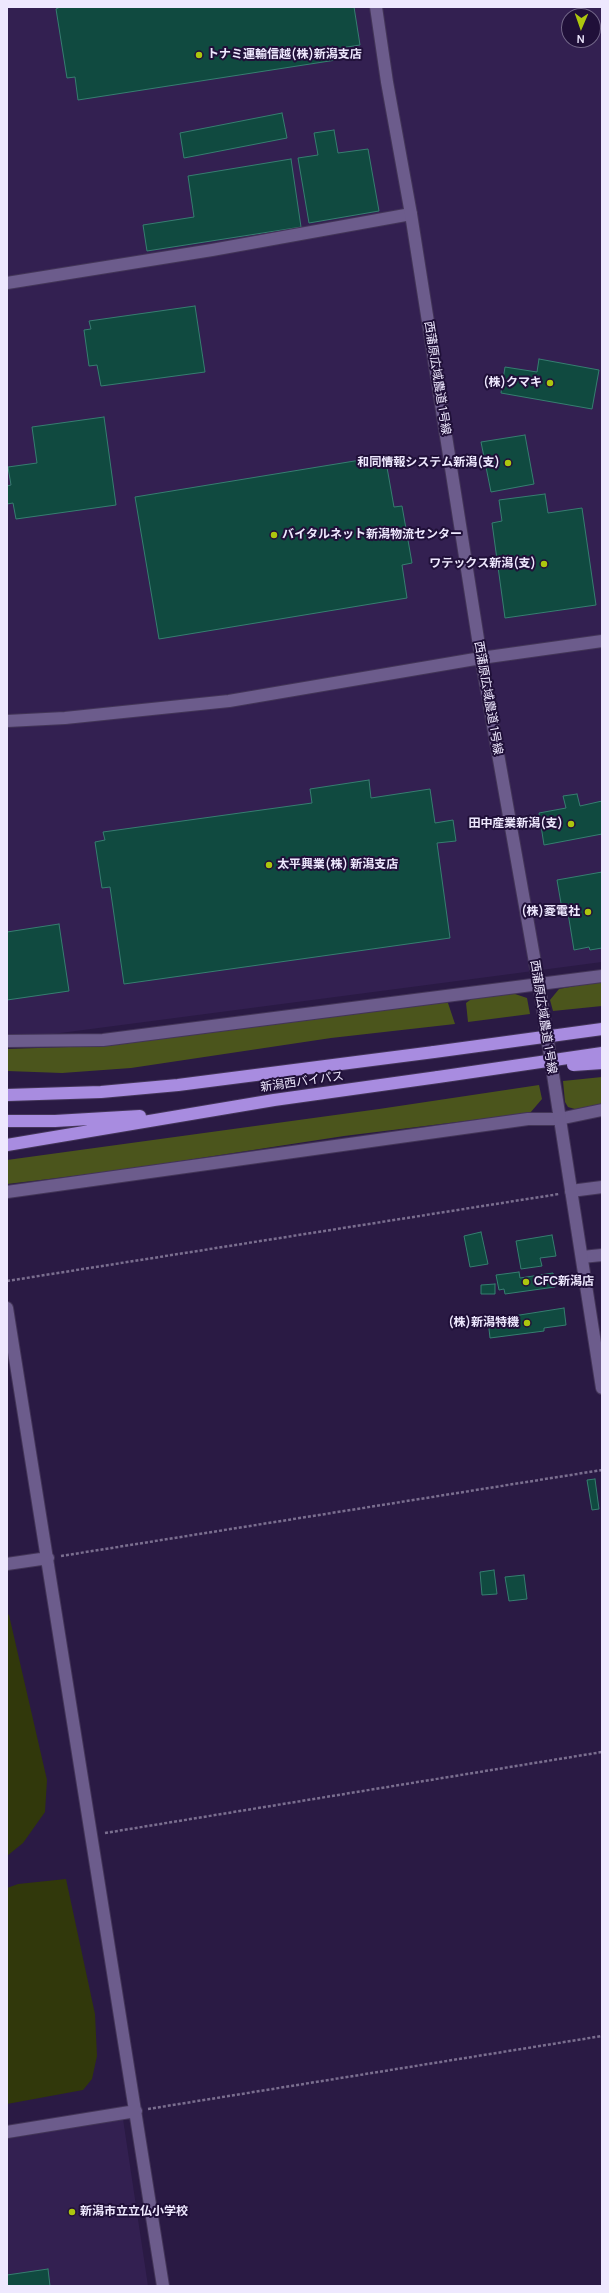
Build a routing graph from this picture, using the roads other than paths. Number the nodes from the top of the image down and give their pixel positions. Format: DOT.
graph roads {
  1 [pos="376,7"];
  2 [pos="411,214"];
  3 [pos="7,283"];
  4 [pos="602,640"];
  5 [pos="481,658"];
  6 [pos="7,721"];
  7 [pos="602,976"];
  8 [pos="539,985"];
  9 [pos="602,1024"];
  10 [pos="602,1028"];
  11 [pos="535,1038"];
  12 [pos="7,1041"];
  13 [pos="602,1054"];
  14 [pos="602,1063"];
  15 [pos="438,1077"];
  16 [pos="7,1089"];
  17 [pos="44,1094"];
  18 [pos="7,1095"];
  19 [pos="274,1100"];
  20 [pos="602,1110"];
  21 [pos="559,1120"];
  22 [pos="7,1121"];
  23 [pos="7,1145"];
  24 [pos="602,1187"];
  25 [pos="571,1191"];
  26 [pos="7,1192"];
  27 [pos="602,1255"];
  28 [pos="582,1257"];
  29 [pos="7,1308"];
  30 [pos="599,1348"];
  31 [pos="602,1388"];
  32 [pos="48,1558"];
  33 [pos="7,1564"];
  34 [pos="136,2111"];
  35 [pos="7,2132"];
  36 [pos="163,2286"];
  1 -- 2 [label="street, 西蒲原広域農道 1号線"];
  2 -- 3 [label="street"];
  2 -- 5 [label="street, 西蒲原広域農道 1号線"];
  4 -- 5 [label="street"];
  5 -- 6 [label="street"];
  5 -- 8 [label="street, 西蒲原広域農道 1号線"];
  7 -- 8 [label="street"];
  8 -- 12 [label="street"];
  8 -- 21 [label="street, 西蒲原広域農道 1号線"];
  9 -- 11 [label="highway, bridge"];
  10 -- 11 [label="highway, 新潟西バイパス, bridge"];
  11 -- 17 [label="highway, 新潟西バイパス, bridge"];
  13 -- 15 [label="highway, 新潟西バイパス, bridge"];
  14 -- 15 [label="highway, bridge"];
  15 -- 19 [label="highway, 新潟西バイパス"];
  16 -- 17 [label="highway"];
  17 -- 18 [label="highway, 新潟西バイパス"];
  19 -- 22 [label="highway"];
  19 -- 23 [label="highway, 新潟西バイパス"];
  20 -- 21 [label="street"];
  21 -- 25 [label="street, 西蒲原広域農道 1号線"];
  21 -- 26 [label="street"];
  24 -- 25 [label="street"];
  25 -- 28 [label="street, 西蒲原広域農道 1号線"];
  27 -- 28 [label="street"];
  28 -- 30 [label="street, 西蒲原広域農道 1号線"];
  29 -- 32 [label="street"];
  30 -- 31 [label="street, 西蒲原広域農道 1号線"];
  32 -- 33 [label="street"];
  32 -- 34 [label="street"];
  34 -- 35 [label="street"];
  34 -- 36 [label="street"];
}
